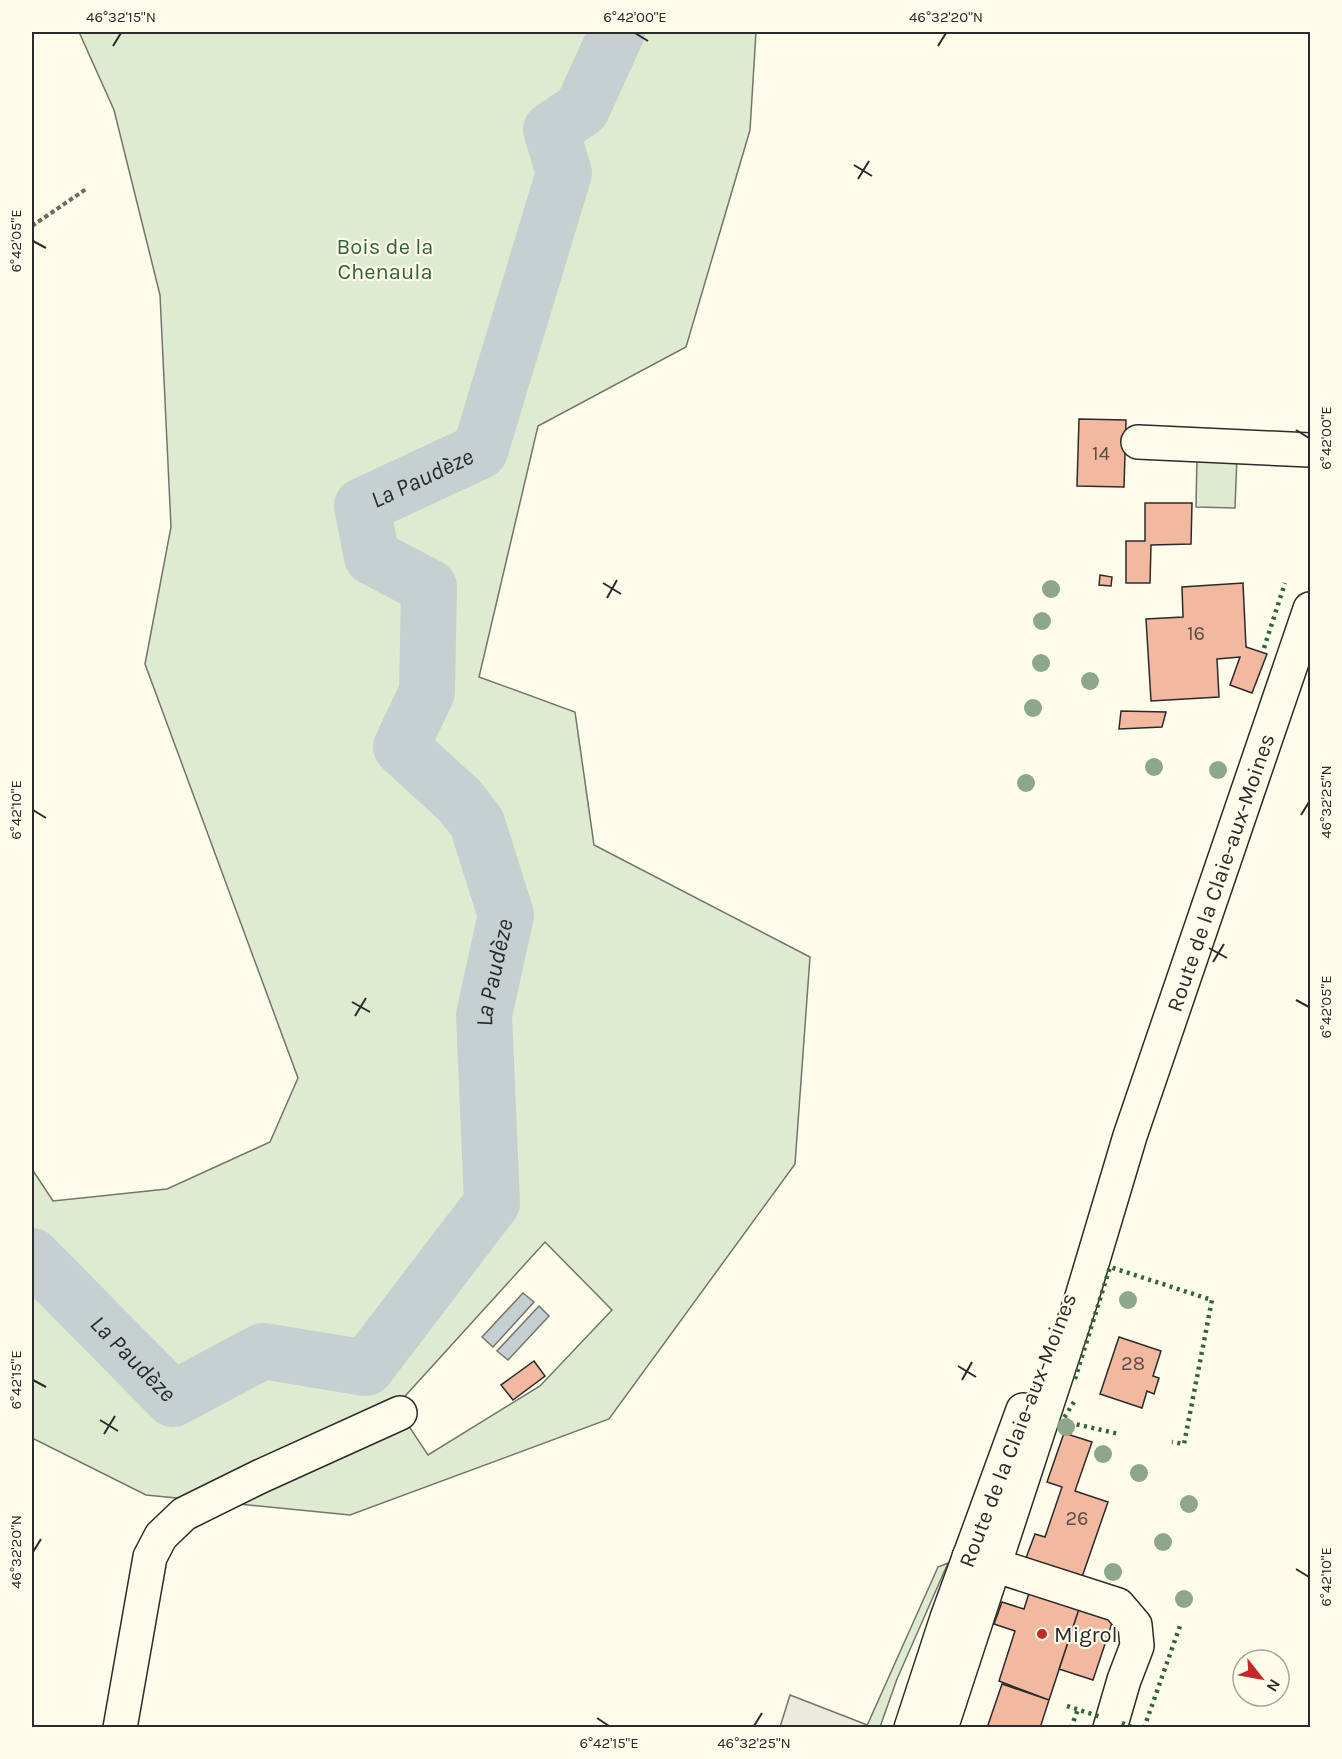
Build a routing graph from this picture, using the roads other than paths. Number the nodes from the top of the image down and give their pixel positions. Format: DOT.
graph roads {
  1 [pos="1138,442"];
  2 [pos="1311,450"];
  3 [pos="1311,609"];
  4 [pos="400,1413"];
  5 [pos="982,1561"];
  6 [pos="120,1728"];
  7 [pos="911,1728"];
  8 [pos="941,1728"];
  9 [pos="1110,1728"];
  1 -- 2 [label="main road"];
  3 -- 5 [label="main road, Route de la Claie-aux-Moines"];
  4 -- 6 [label="main road"];
  5 -- 7 [label="main road, Route de la Claie-aux-Moines"];
  5 -- 8 [label="main road, Route de la Claie-aux-Moines"];
  5 -- 9 [label="main road"];
}
